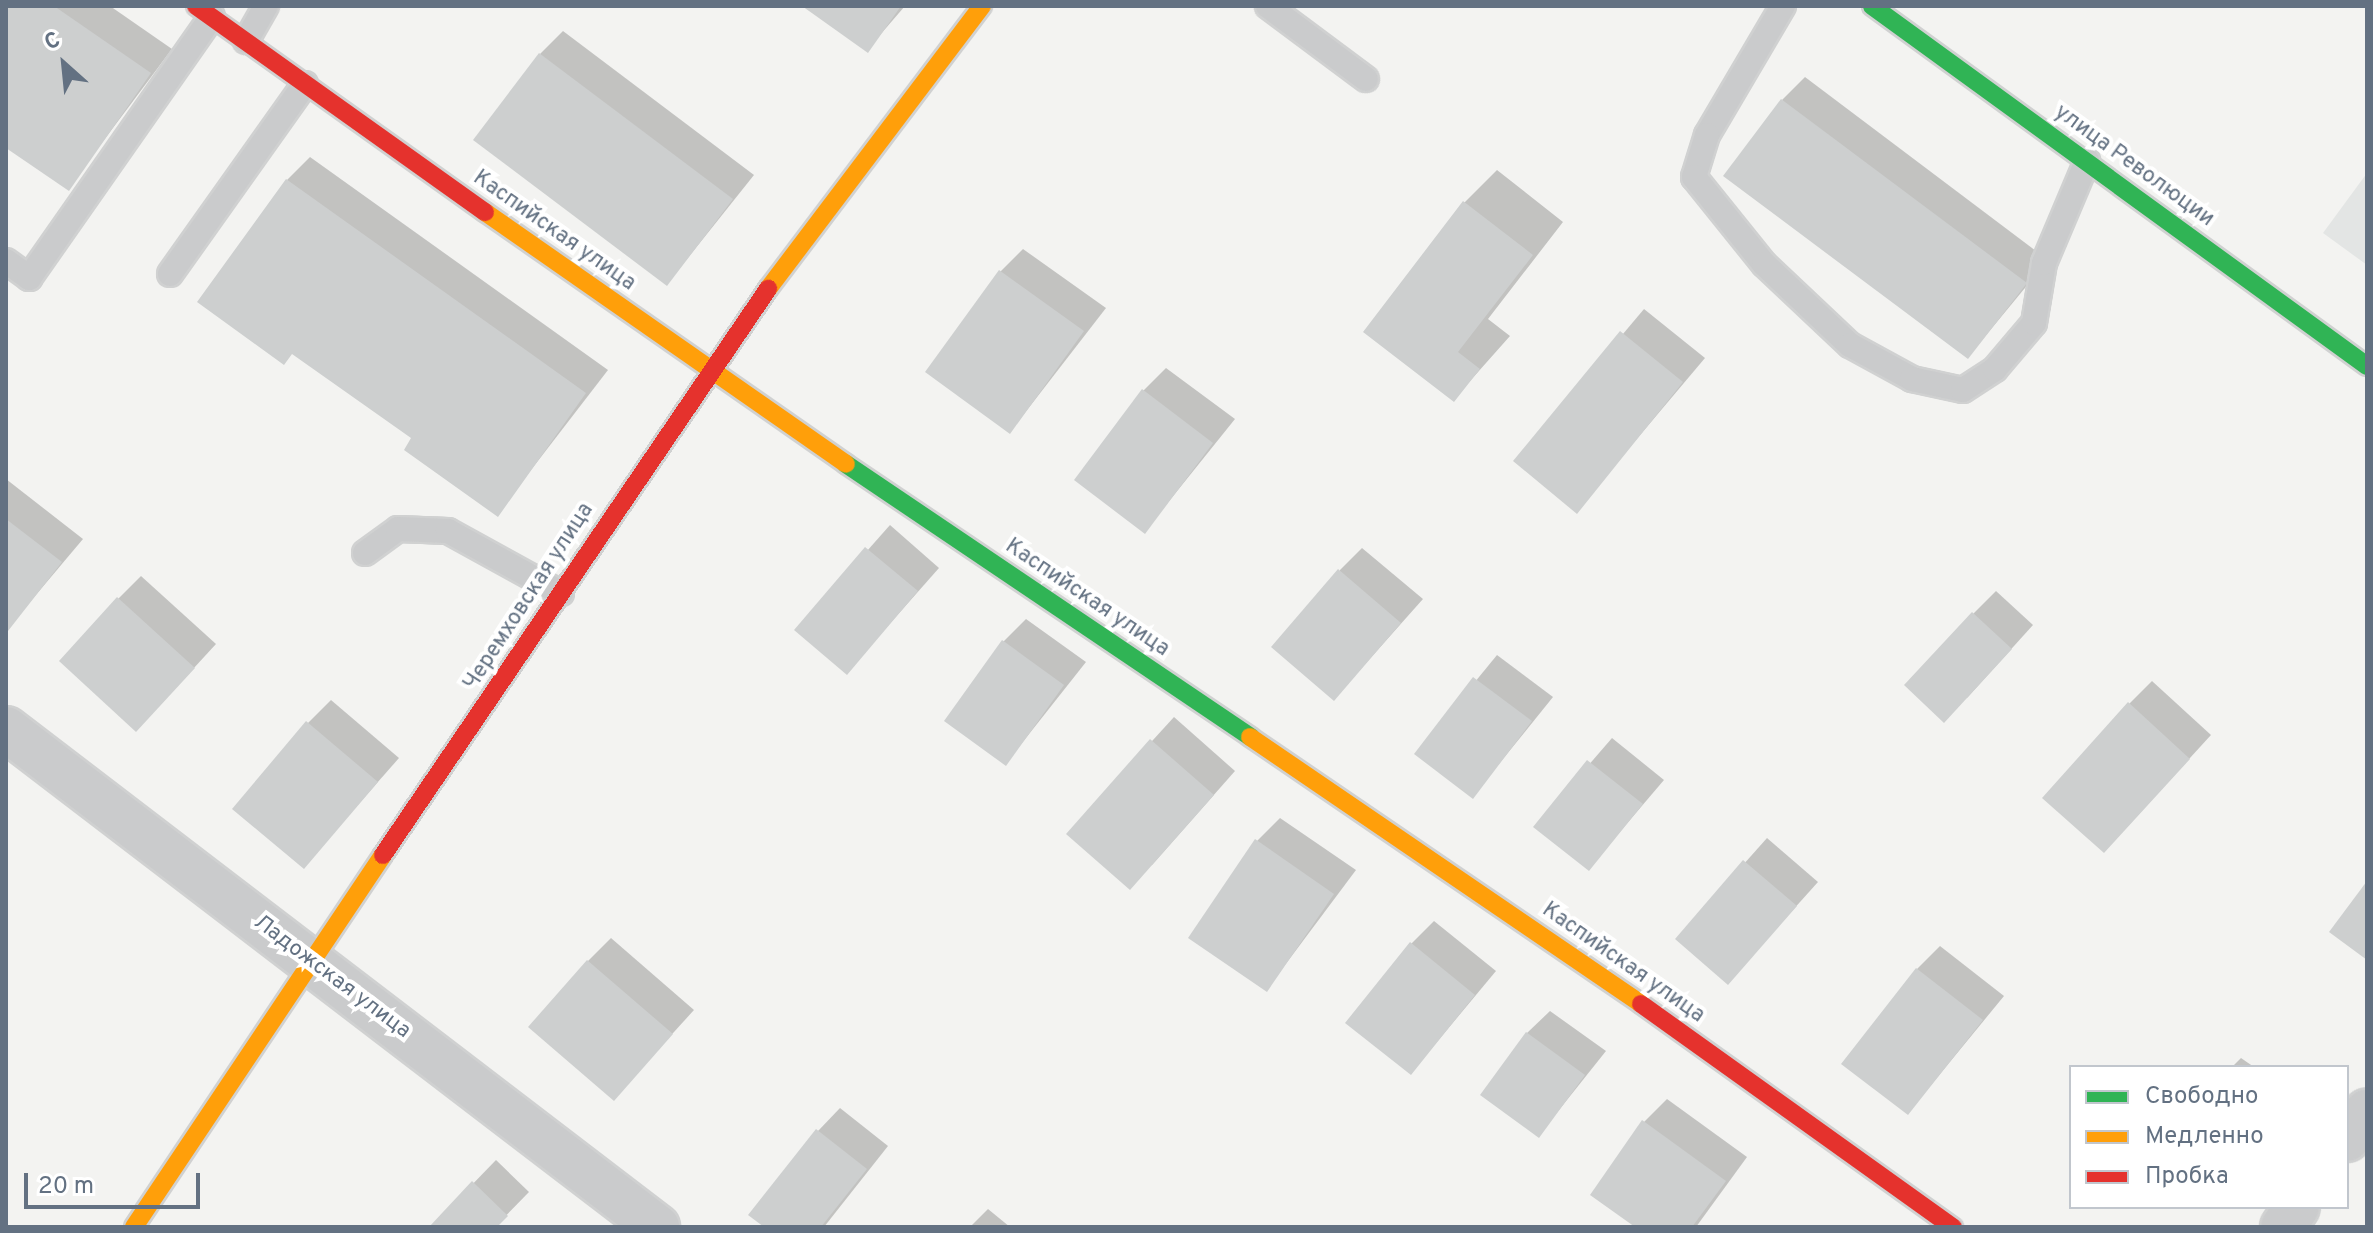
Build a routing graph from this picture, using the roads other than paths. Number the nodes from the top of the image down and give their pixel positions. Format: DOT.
graph roads {
  1 [pos="266,6"];
  2 [pos="982,6"];
  3 [pos="1268,6"];
  4 [pos="1783,6"];
  5 [pos="1872,6"];
  6 [pos="204,11"];
  7 [pos="246,41"];
  8 [pos="1366,79"];
  9 [pos="305,84"];
  10 [pos="2087,161"];
  11 [pos="6,261"];
  12 [pos="170,274"];
  13 [pos="2367,366"];
  14 [pos="707,370"];
  15 [pos="365,553"];
  16 [pos="561,593"];
  17 [pos="6,729"];
  18 [pos="316,964"];
  19 [pos="2367,1111"];
  20 [pos="2349,1136"];
  21 [pos="2296,1209"];
  22 [pos="134,1227"];
  23 [pos="657,1227"];
  24 [pos="1953,1227"];
  25 [pos="2283,1227"];
  1 -- 7 [label="lane"];
  2 -- 14 [label="street, Черемховская улица"];
  3 -- 8 [label="lane"];
  4 -- 10 [label="lane"];
  5 -- 10 [label="street, улица Революции"];
  6 -- 7 [label="street, Каспийская улица"];
  6 -- 11 [label="lane"];
  7 -- 9 [label="street, Каспийская улица"];
  9 -- 12 [label="lane"];
  9 -- 14 [label="street, Каспийская улица"];
  10 -- 13 [label="street, улица Революции"];
  14 -- 16 [label="street, Черемховская улица"];
  14 -- 24 [label="street, Каспийская улица"];
  15 -- 16 [label="lane"];
  16 -- 18 [label="street, Черемховская улица"];
  17 -- 18 [label="street, Ладожская улица"];
  18 -- 22 [label="street, Черемховская улица"];
  18 -- 23 [label="street, Ладожская улица"];
  19 -- 20 [label="street"];
  21 -- 25 [label="street"];
}
